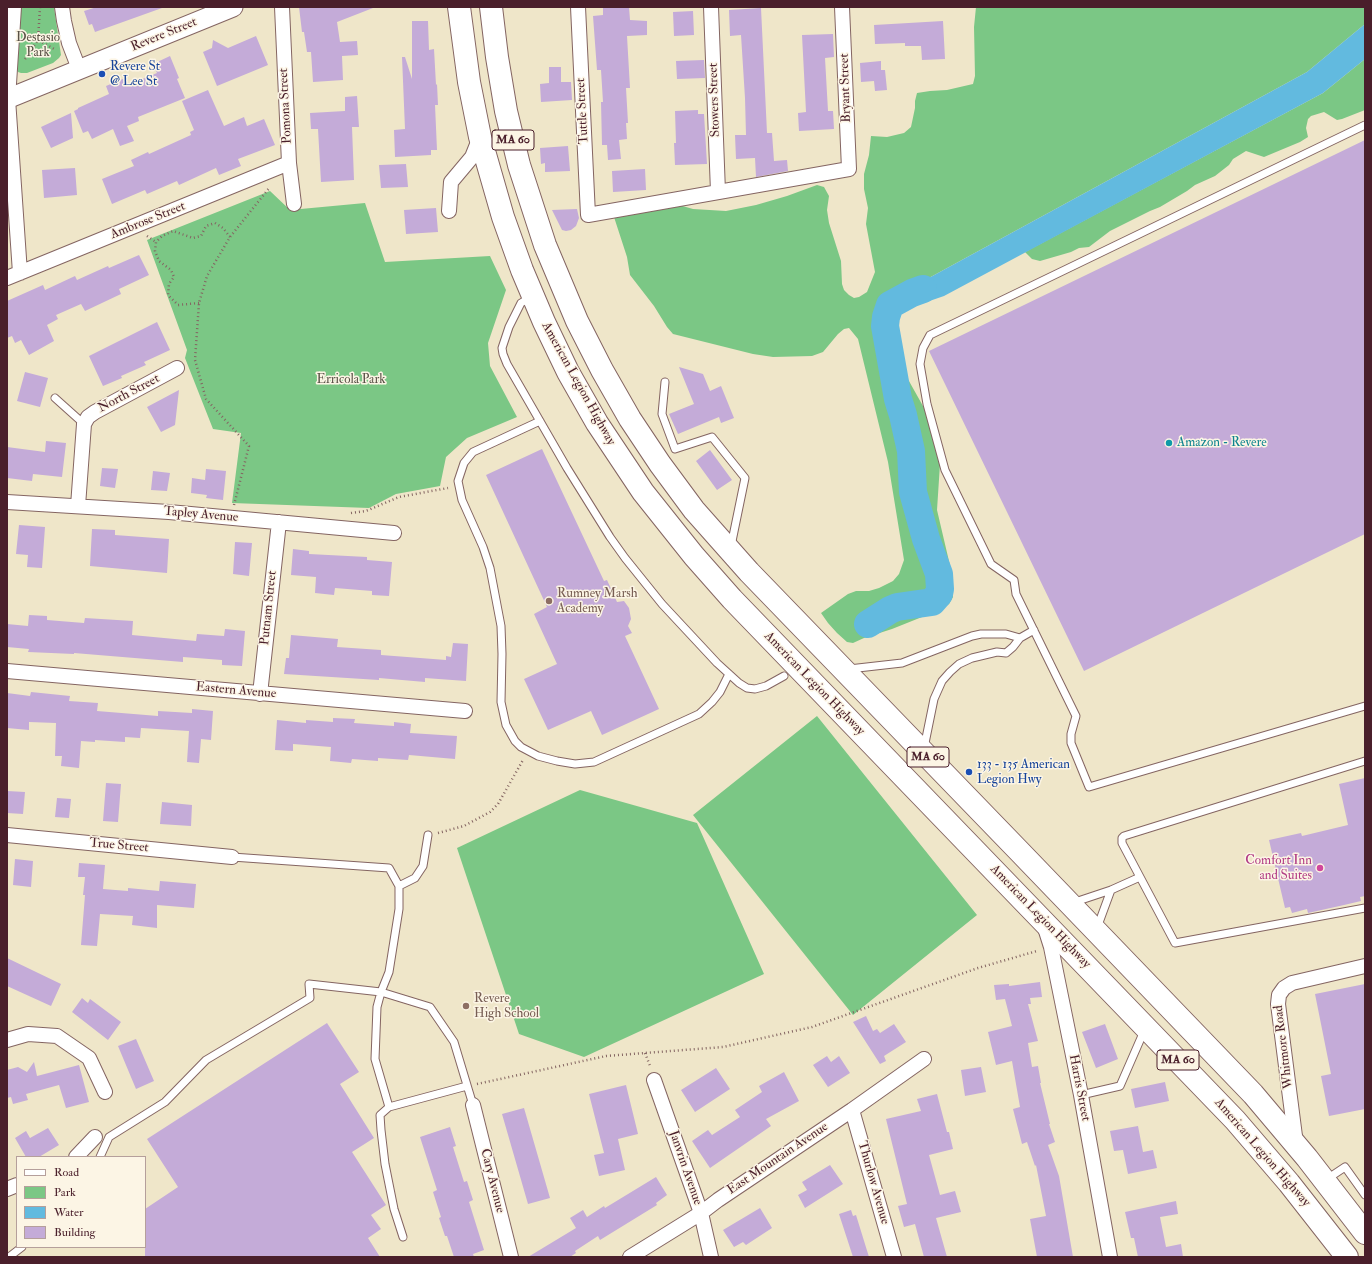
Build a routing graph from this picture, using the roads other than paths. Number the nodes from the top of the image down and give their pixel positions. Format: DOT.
graph roads {
  1 [pos="14,7"];
  2 [pos="62,7"];
  3 [pos="233,7"];
  4 [pos="282,7"];
  5 [pos="459,7"];
  6 [pos="491,7"];
  7 [pos="578,7"];
  8 [pos="711,7"];
  9 [pos="842,7"];
  10 [pos="79,69"];
  11 [pos="8,99"];
  12 [pos="1365,125"];
  13 [pos="480,137"];
  14 [pos="288,163"];
  15 [pos="718,192"];
  16 [pos="294,204"];
  17 [pos="448,211"];
  18 [pos="13,276"];
  19 [pos="532,296"];
  20 [pos="177,368"];
  21 [pos="665,382"];
  22 [pos="55,398"];
  23 [pos="540,421"];
  24 [pos="84,424"];
  25 [pos="7,502"];
  26 [pos="78,506"];
  27 [pos="279,522"];
  28 [pos="394,533"];
  29 [pos="730,552"];
  30 [pos="1034,630"];
  31 [pos="1020,638"];
  32 [pos="844,670"];
  33 [pos="7,671"];
  34 [pos="729,674"];
  35 [pos="784,676"];
  36 [pos="260,694"];
  37 [pos="1365,706"];
  38 [pos="465,711"];
  39 [pos="923,752"];
  40 [pos="1365,761"];
  41 [pos="7,835"];
  42 [pos="428,835"];
  43 [pos="232,857"];
  44 [pos="1140,877"];
  45 [pos="398,886"];
  46 [pos="1111,890"];
  47 [pos="1070,903"];
  48 [pos="1365,908"];
  49 [pos="1042,920"];
  50 [pos="1096,930"];
  51 [pos="1365,966"];
  52 [pos="381,992"];
  53 [pos="1146,1027"];
  54 [pos="7,1040"];
  55 [pos="924,1059"];
  56 [pos="654,1080"];
  57 [pos="467,1086"];
  58 [pos="105,1092"];
  59 [pos="1081,1095"];
  60 [pos="473,1105"];
  61 [pos="389,1107"];
  62 [pos="852,1110"];
  63 [pos="95,1137"];
  64 [pos="1296,1145"];
  65 [pos="77,1156"];
  66 [pos="100,1156"];
  67 [pos="1325,1180"];
  68 [pos="1365,1195"];
  69 [pos="701,1213"];
  70 [pos="1365,1234"];
  71 [pos="403,1237"];
  72 [pos="21,1248"];
  73 [pos="9,1257"];
  74 [pos="511,1257"];
  75 [pos="630,1257"];
  76 [pos="711,1257"];
  77 [pos="894,1257"];
  78 [pos="1110,1257"];
  79 [pos="1347,1257"];
  1 -- 11 [label="street"];
  2 -- 10 [label="street"];
  3 -- 10 [label="street, Revere Street"];
  4 -- 14 [label="street, Pomona Street"];
  5 -- 13 [label="highway, American Legion Highway / MA 60"];
  6 -- 29 [label="highway, MA 60"];
  7 -- 15 [label="street, Tuttle Street"];
  8 -- 15 [label="street, Stowers Street"];
  9 -- 15 [label="street, Bryant Street"];
  10 -- 11 [label="street, Revere Street"];
  11 -- 18 [label="street"];
  12 -- 30 [label="lane"];
  13 -- 17 [label="street"];
  13 -- 19 [label="highway, American Legion Highway / MA 60"];
  14 -- 16 [label="street, Pomona Street"];
  14 -- 18 [label="street, Ambrose Street"];
  19 -- 23 [label="lane"];
  19 -- 49 [label="highway, American Legion Highway / MA 60"];
  20 -- 24 [label="street, North Street"];
  21 -- 29 [label="lane"];
  22 -- 24 [label="lane"];
  23 -- 34 [label="lane"];
  23 -- 34 [label="lane"];
  24 -- 26 [label="street"];
  25 -- 26 [label="street, Tapley Avenue"];
  26 -- 27 [label="street, Tapley Avenue"];
  27 -- 28 [label="street, Tapley Avenue"];
  27 -- 36 [label="street, Putnam Street"];
  29 -- 32 [label="highway, MA 60"];
  30 -- 31 [label="lane"];
  30 -- 37 [label="lane"];
  31 -- 32 [label="lane"];
  31 -- 39 [label="lane"];
  32 -- 39 [label="highway, MA 60"];
  33 -- 36 [label="street, Eastern Avenue"];
  34 -- 35 [label="lane"];
  36 -- 38 [label="street, Eastern Avenue"];
  39 -- 47 [label="highway, MA 60"];
  40 -- 44 [label="lane"];
  41 -- 43 [label="street, True Street"];
  42 -- 45 [label="lane"];
  43 -- 45 [label="lane"];
  44 -- 46 [label="lane"];
  44 -- 48 [label="lane"];
  45 -- 52 [label="lane"];
  46 -- 47 [label="lane"];
  46 -- 50 [label="lane"];
  47 -- 50 [label="highway, MA 60"];
  49 -- 53 [label="highway, American Legion Highway / MA 60"];
  49 -- 59 [label="street, Harris Street"];
  50 -- 64 [label="highway, MA 60"];
  51 -- 64 [label="street, Whitmore Road"];
  52 -- 57 [label="lane"];
  52 -- 61 [label="lane"];
  52 -- 66 [label="lane"];
  53 -- 59 [label="lane"];
  53 -- 79 [label="highway, American Legion Highway / MA 60"];
  54 -- 58 [label="street"];
  55 -- 62 [label="street, East Mountain Avenue"];
  56 -- 69 [label="street, Janvrin Avenue"];
  57 -- 60 [label="lane"];
  57 -- 61 [label="lane"];
  59 -- 78 [label="street, Harris Street"];
  60 -- 74 [label="street, Cary Avenue"];
  61 -- 71 [label="lane"];
  62 -- 69 [label="street, East Mountain Avenue"];
  62 -- 77 [label="street, Thurlow Avenue"];
  63 -- 65 [label="street"];
  64 -- 67 [label="highway, MA 60"];
  67 -- 68 [label="lane"];
  67 -- 70 [label="highway, MA 60"];
  69 -- 75 [label="street, East Mountain Avenue"];
  69 -- 76 [label="street, Janvrin Avenue"];
  72 -- 73 [label="lane"];
}
